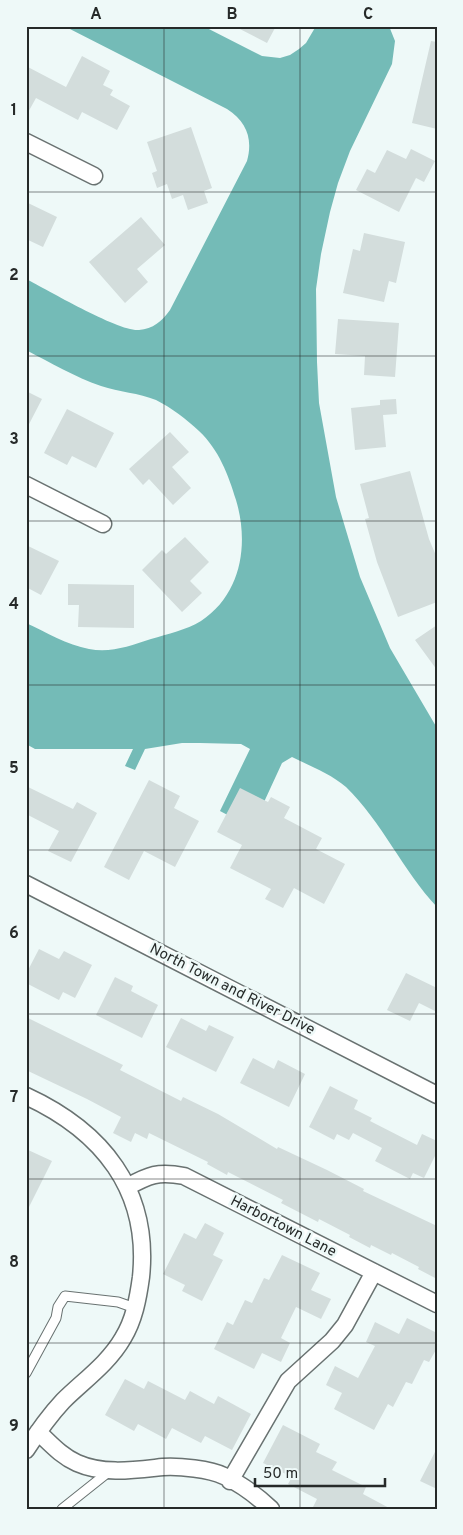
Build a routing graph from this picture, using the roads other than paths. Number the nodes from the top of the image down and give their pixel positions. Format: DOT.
graph roads {
  1 [pos="26,142"];
  2 [pos="94,176"];
  3 [pos="26,485"];
  4 [pos="103,524"];
  5 [pos="26,884"];
  6 [pos="437,1095"];
  7 [pos="26,1096"];
  8 [pos="127,1187"];
  9 [pos="374,1272"];
  10 [pos="437,1304"];
  11 [pos="136,1308"];
  12 [pos="26,1374"];
  13 [pos="30,1442"];
  14 [pos="111,1470"];
  15 [pos="230,1481"];
  16 [pos="62,1509"];
  17 [pos="271,1509"];
  1 -- 2 [label="street"];
  3 -- 4 [label="street"];
  5 -- 6 [label="street, North Town and River Drive"];
  7 -- 8 [label="street"];
  8 -- 9 [label="street, Harbortown Lane"];
  8 -- 11 [label="street"];
  9 -- 10 [label="street, Harbortown Lane"];
  9 -- 15 [label="street"];
  11 -- 12 [label="lane"];
  11 -- 13 [label="street"];
  13 -- 14 [label="street"];
  14 -- 15 [label="street"];
  14 -- 16 [label="lane"];
  15 -- 17 [label="street"];
}
